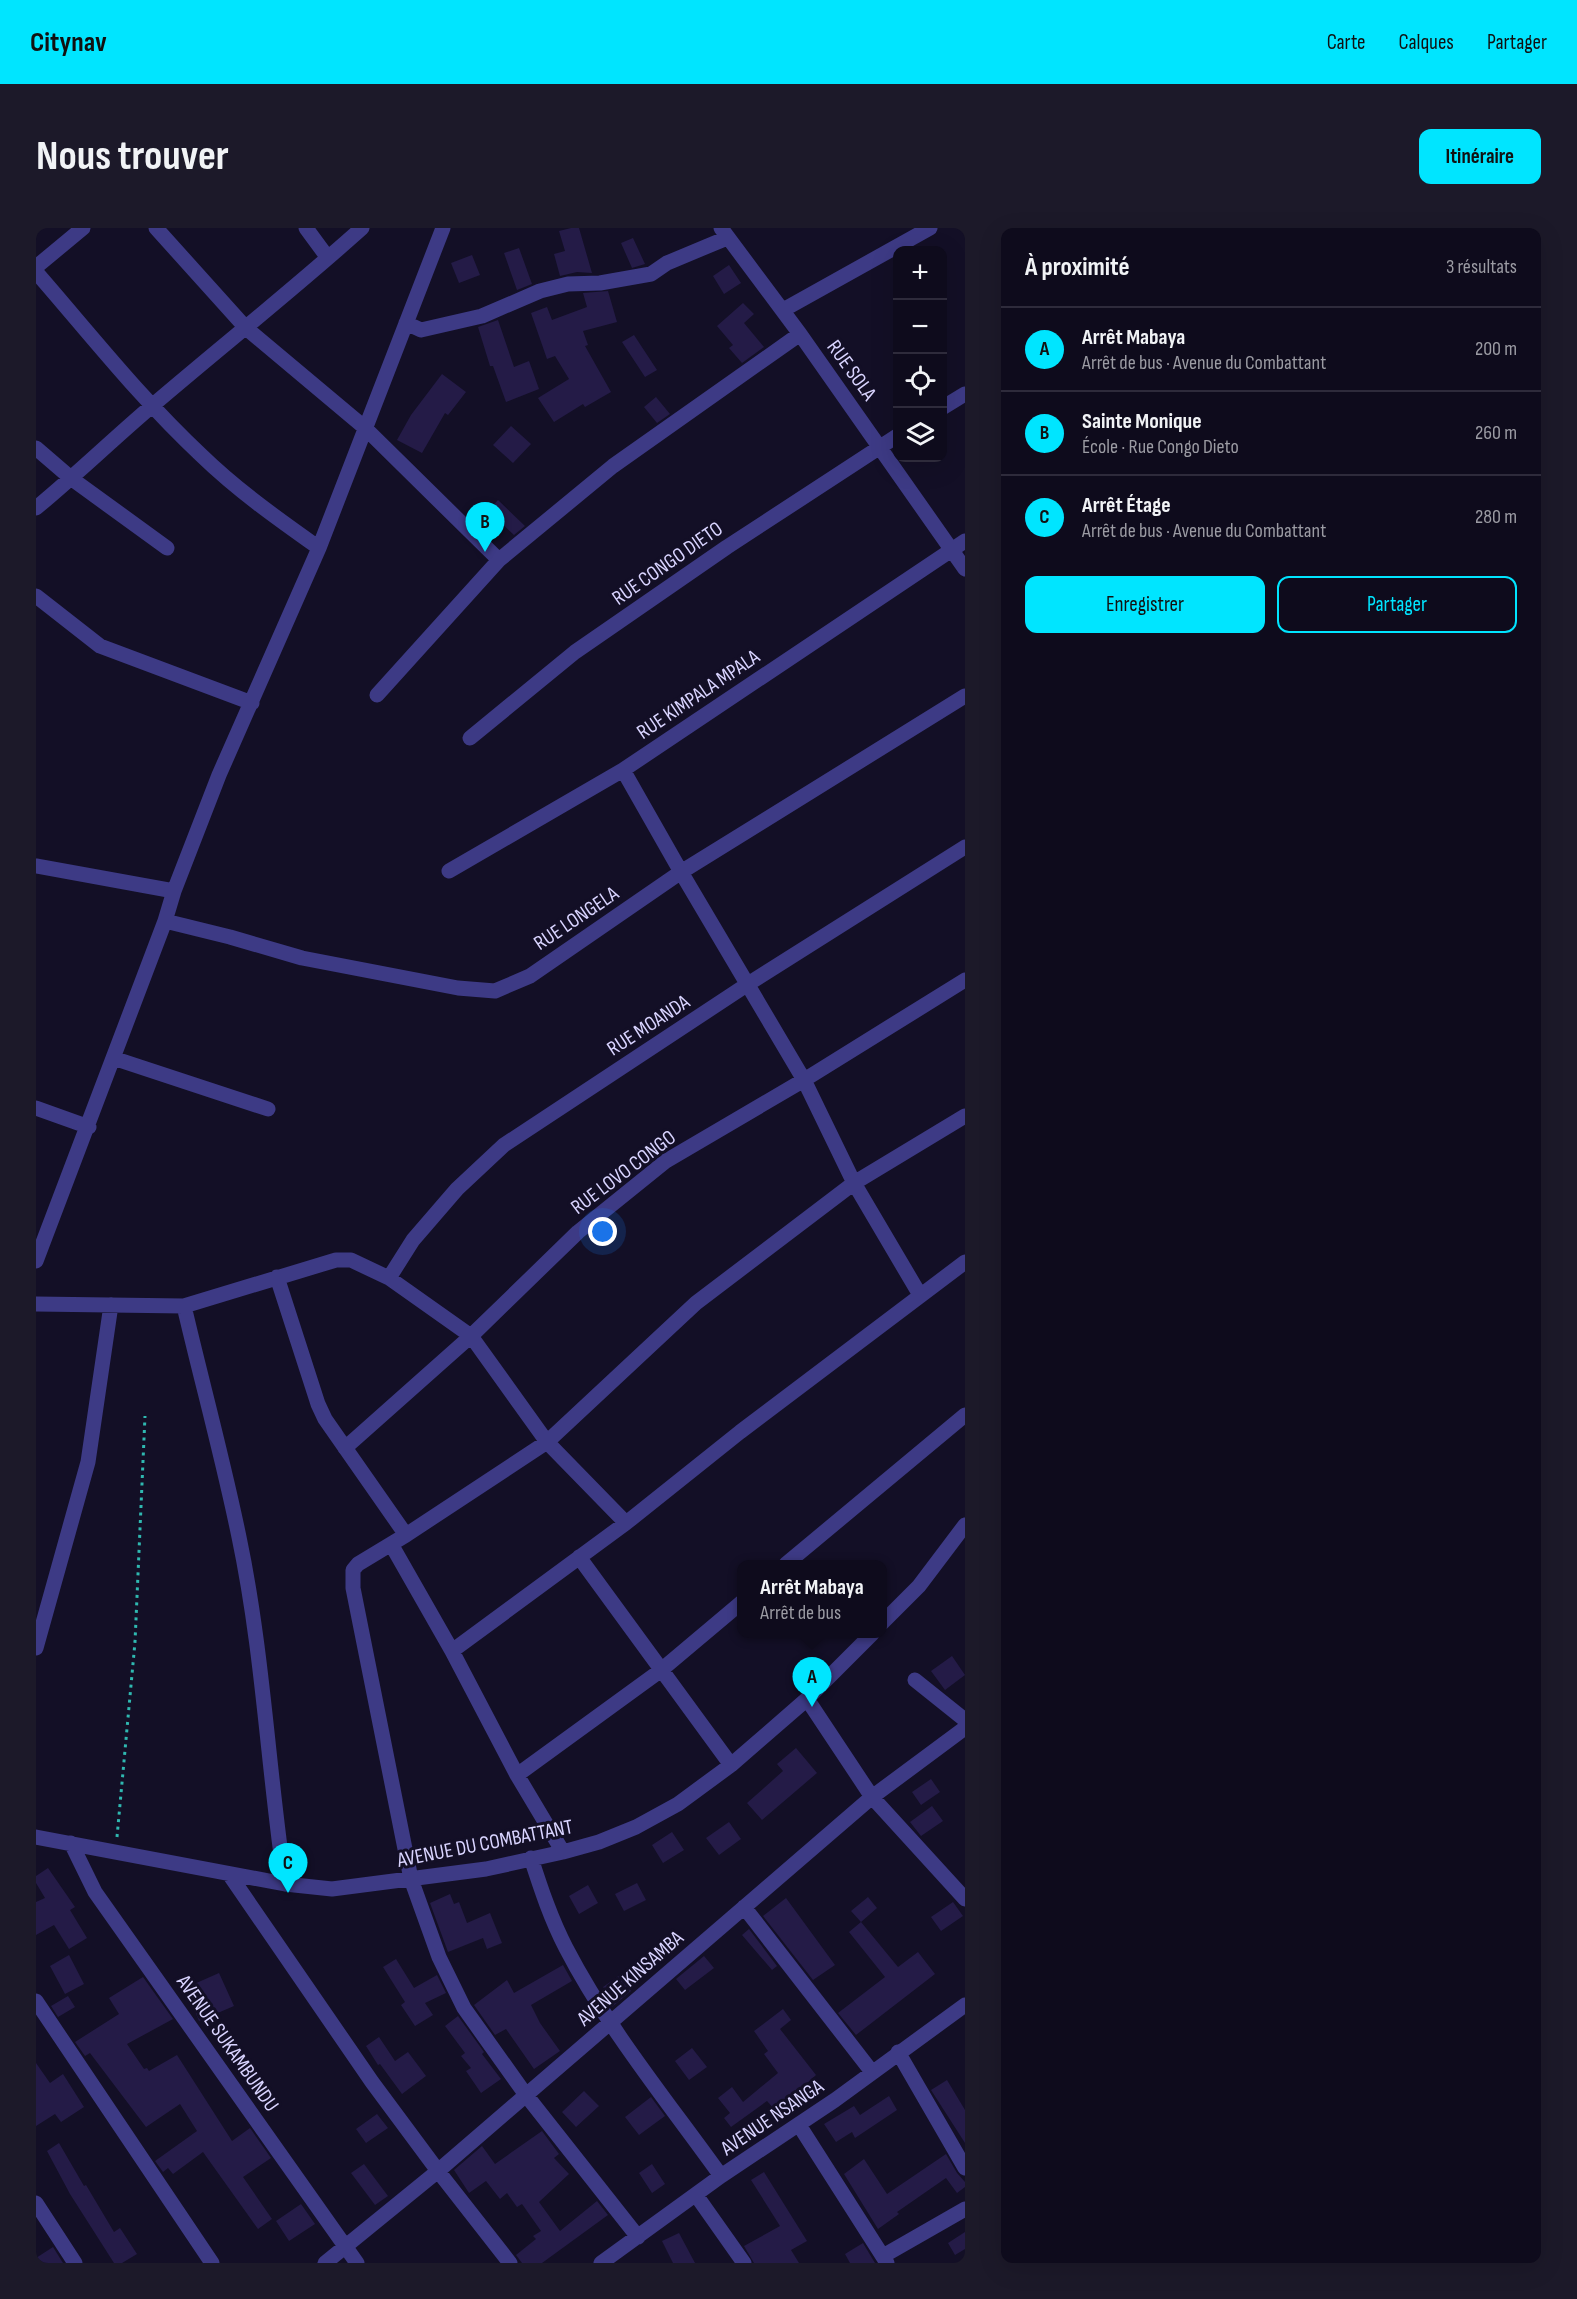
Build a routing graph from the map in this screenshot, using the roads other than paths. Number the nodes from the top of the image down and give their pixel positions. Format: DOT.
graph roads {
  1 [pos="83,228"];
  2 [pos="156,228"];
  3 [pos="306,228"];
  4 [pos="362,228"];
  5 [pos="443,228"];
  6 [pos="930,228"];
  7 [pos="724,233"];
  8 [pos="328,258"];
  9 [pos="36,267"];
  10 [pos="36,273"];
  11 [pos="783,310"];
  12 [pos="406,323"];
  13 [pos="246,328"];
  14 [pos="800,334"];
  15 [pos="965,394"];
  16 [pos="947,405"];
  17 [pos="152,406"];
  18 [pos="364,427"];
  19 [pos="893,438"];
  20 [pos="880,446"];
  21 [pos="36,448"];
  22 [pos="72,479"];
  23 [pos="36,508"];
  24 [pos="958,544"];
  25 [pos="167,548"];
  26 [pos="319,548"];
  27 [pos="499,560"];
  28 [pos="965,569"];
  29 [pos="36,596"];
  30 [pos="377,695"];
  31 [pos="965,696"];
  32 [pos="252,703"];
  33 [pos="470,738"];
  34 [pos="623,770"];
  35 [pos="965,847"];
  36 [pos="36,866"];
  37 [pos="449,872"];
  38 [pos="681,872"];
  39 [pos="174,891"];
  40 [pos="165,921"];
  41 [pos="965,980"];
  42 [pos="748,984"];
  43 [pos="113,1058"];
  44 [pos="804,1080"];
  45 [pos="36,1108"];
  46 [pos="268,1109"];
  47 [pos="965,1116"];
  48 [pos="88,1127"];
  49 [pos="854,1183"];
  50 [pos="36,1261"];
  51 [pos="965,1262"];
  52 [pos="277,1277"];
  53 [pos="389,1278"];
  54 [pos="920,1295"];
  55 [pos="36,1304"];
  56 [pos="111,1305"];
  57 [pos="184,1306"];
  58 [pos="471,1336"];
  59 [pos="965,1415"];
  60 [pos="547,1442"];
  61 [pos="345,1448"];
  62 [pos="626,1523"];
  63 [pos="965,1525"];
  64 [pos="406,1535"];
  65 [pos="391,1544"];
  66 [pos="579,1557"];
  67 [pos="791,1560"];
  68 [pos="737,1605"];
  69 [pos="887,1618"];
  70 [pos="868,1638"];
  71 [pos="36,1648"];
  72 [pos="452,1651"];
  73 [pos="660,1671"];
  74 [pos="915,1680"];
  75 [pos="807,1699"];
  76 [pos="965,1720"];
  77 [pos="965,1728"];
  78 [pos="731,1765"];
  79 [pos="517,1775"];
  80 [pos="872,1797"];
  81 [pos="36,1837"];
  82 [pos="71,1843"];
  83 [pos="563,1852"];
  84 [pos="531,1858"];
  85 [pos="229,1874"];
  86 [pos="411,1879"];
  87 [pos="285,1884"];
  88 [pos="964,1896"];
  89 [pos="744,1907"];
  90 [pos="36,2001"];
  91 [pos="965,2005"];
  92 [pos="611,2023"];
  93 [pos="898,2052"];
  94 [pos="872,2072"];
  95 [pos="526,2095"];
  96 [pos="799,2124"];
  97 [pos="965,2168"];
  98 [pos="438,2171"];
  99 [pos="722,2176"];
  100 [pos="696,2195"];
  101 [pos="36,2203"];
  102 [pos="965,2209"];
  103 [pos="638,2237"];
  104 [pos="345,2246"];
  105 [pos="885,2260"];
  106 [pos="75,2263"];
  107 [pos="212,2263"];
  108 [pos="325,2263"];
  109 [pos="357,2263"];
  110 [pos="510,2263"];
  111 [pos="601,2263"];
  112 [pos="744,2263"];
  1 -- 9 [label="street"];
  2 -- 13 [label="street"];
  3 -- 8 [label="street"];
  4 -- 8 [label="street"];
  5 -- 12 [label="street"];
  6 -- 11 [label="street"];
  7 -- 11 [label="street, RUE SOLA"];
  7 -- 12 [label="street"];
  8 -- 13 [label="street"];
  10 -- 17 [label="street"];
  11 -- 14 [label="street, RUE SOLA"];
  12 -- 18 [label="street"];
  13 -- 17 [label="street"];
  13 -- 18 [label="street"];
  14 -- 20 [label="street, RUE SOLA"];
  14 -- 27 [label="street"];
  15 -- 16 [label="street"];
  17 -- 22 [label="street"];
  17 -- 26 [label="street"];
  18 -- 26 [label="street"];
  18 -- 27 [label="street"];
  19 -- 20 [label="street, RUE CONGO DIETO"];
  20 -- 24 [label="street, RUE SOLA"];
  20 -- 33 [label="street, RUE CONGO DIETO"];
  21 -- 22 [label="street"];
  22 -- 23 [label="street"];
  22 -- 25 [label="street"];
  24 -- 28 [label="street, RUE SOLA"];
  24 -- 34 [label="street, RUE KIMPALA MPALA"];
  26 -- 32 [label="street"];
  27 -- 30 [label="street"];
  29 -- 32 [label="street"];
  31 -- 38 [label="street, RUE LONGELA"];
  32 -- 39 [label="street"];
  34 -- 37 [label="street, RUE KIMPALA MPALA"];
  34 -- 38 [label="street"];
  35 -- 42 [label="street, RUE MOANDA"];
  36 -- 39 [label="street"];
  38 -- 40 [label="street, RUE LONGELA"];
  38 -- 42 [label="street"];
  39 -- 40 [label="street"];
  40 -- 43 [label="street"];
  41 -- 44 [label="street, RUE LOVO CONGO"];
  42 -- 44 [label="street"];
  42 -- 53 [label="street, RUE MOANDA"];
  43 -- 46 [label="street"];
  43 -- 48 [label="street"];
  44 -- 49 [label="street"];
  44 -- 58 [label="street, RUE LOVO CONGO"];
  45 -- 48 [label="street"];
  47 -- 49 [label="street"];
  48 -- 50 [label="street"];
  49 -- 54 [label="street"];
  49 -- 60 [label="street"];
  51 -- 54 [label="street"];
  52 -- 53 [label="street"];
  52 -- 57 [label="street"];
  52 -- 61 [label="street"];
  53 -- 58 [label="street"];
  54 -- 62 [label="street"];
  55 -- 56 [label="street"];
  56 -- 57 [label="street"];
  56 -- 71 [label="street"];
  57 -- 87 [label="street"];
  58 -- 60 [label="street"];
  58 -- 61 [label="street, RUE LOVO CONGO"];
  59 -- 67 [label="street"];
  60 -- 62 [label="street"];
  60 -- 64 [label="street"];
  61 -- 64 [label="street"];
  62 -- 66 [label="street"];
  63 -- 69 [label="street"];
  64 -- 65 [label="street"];
  65 -- 72 [label="street"];
  65 -- 86 [label="street"];
  66 -- 72 [label="street"];
  66 -- 73 [label="street"];
  68 -- 73 [label="street"];
  70 -- 75 [label="street, AVENUE DU COMBATTANT"];
  72 -- 79 [label="street"];
  73 -- 78 [label="street"];
  73 -- 79 [label="street"];
  74 -- 76 [label="street"];
  75 -- 78 [label="street, AVENUE DU COMBATTANT"];
  75 -- 80 [label="street"];
  77 -- 80 [label="street, AVENUE KINSAMBA"];
  78 -- 83 [label="street, AVENUE DU COMBATTANT"];
  79 -- 83 [label="street"];
  80 -- 88 [label="street"];
  80 -- 89 [label="street, AVENUE KINSAMBA"];
  81 -- 82 [label="street, AVENUE DU COMBATTANT"];
  82 -- 85 [label="street, AVENUE DU COMBATTANT"];
  82 -- 104 [label="street, AVENUE SUKAMBUNDU"];
  83 -- 84 [label="street, AVENUE DU COMBATTANT"];
  84 -- 86 [label="street, AVENUE DU COMBATTANT"];
  84 -- 92 [label="street"];
  85 -- 87 [label="street, AVENUE DU COMBATTANT"];
  85 -- 98 [label="street"];
  86 -- 87 [label="street, AVENUE DU COMBATTANT"];
  86 -- 95 [label="street"];
  89 -- 92 [label="street, AVENUE KINSAMBA"];
  89 -- 94 [label="street"];
  90 -- 107 [label="street"];
  91 -- 93 [label="street, AVENUE NSANGA"];
  92 -- 95 [label="street, AVENUE KINSAMBA"];
  92 -- 99 [label="street"];
  93 -- 94 [label="street, AVENUE NSANGA"];
  93 -- 97 [label="street"];
  94 -- 96 [label="street, AVENUE NSANGA"];
  95 -- 98 [label="street, AVENUE KINSAMBA"];
  95 -- 103 [label="street"];
  96 -- 99 [label="street, AVENUE NSANGA"];
  96 -- 105 [label="street"];
  98 -- 104 [label="street, AVENUE KINSAMBA"];
  98 -- 110 [label="street"];
  99 -- 100 [label="street, AVENUE NSANGA"];
  100 -- 103 [label="street, AVENUE NSANGA"];
  100 -- 112 [label="street"];
  101 -- 106 [label="street"];
  102 -- 105 [label="street"];
  103 -- 111 [label="street, AVENUE NSANGA"];
  104 -- 108 [label="street, AVENUE KINSAMBA"];
  104 -- 109 [label="street, AVENUE SUKAMBUNDU"];
}
